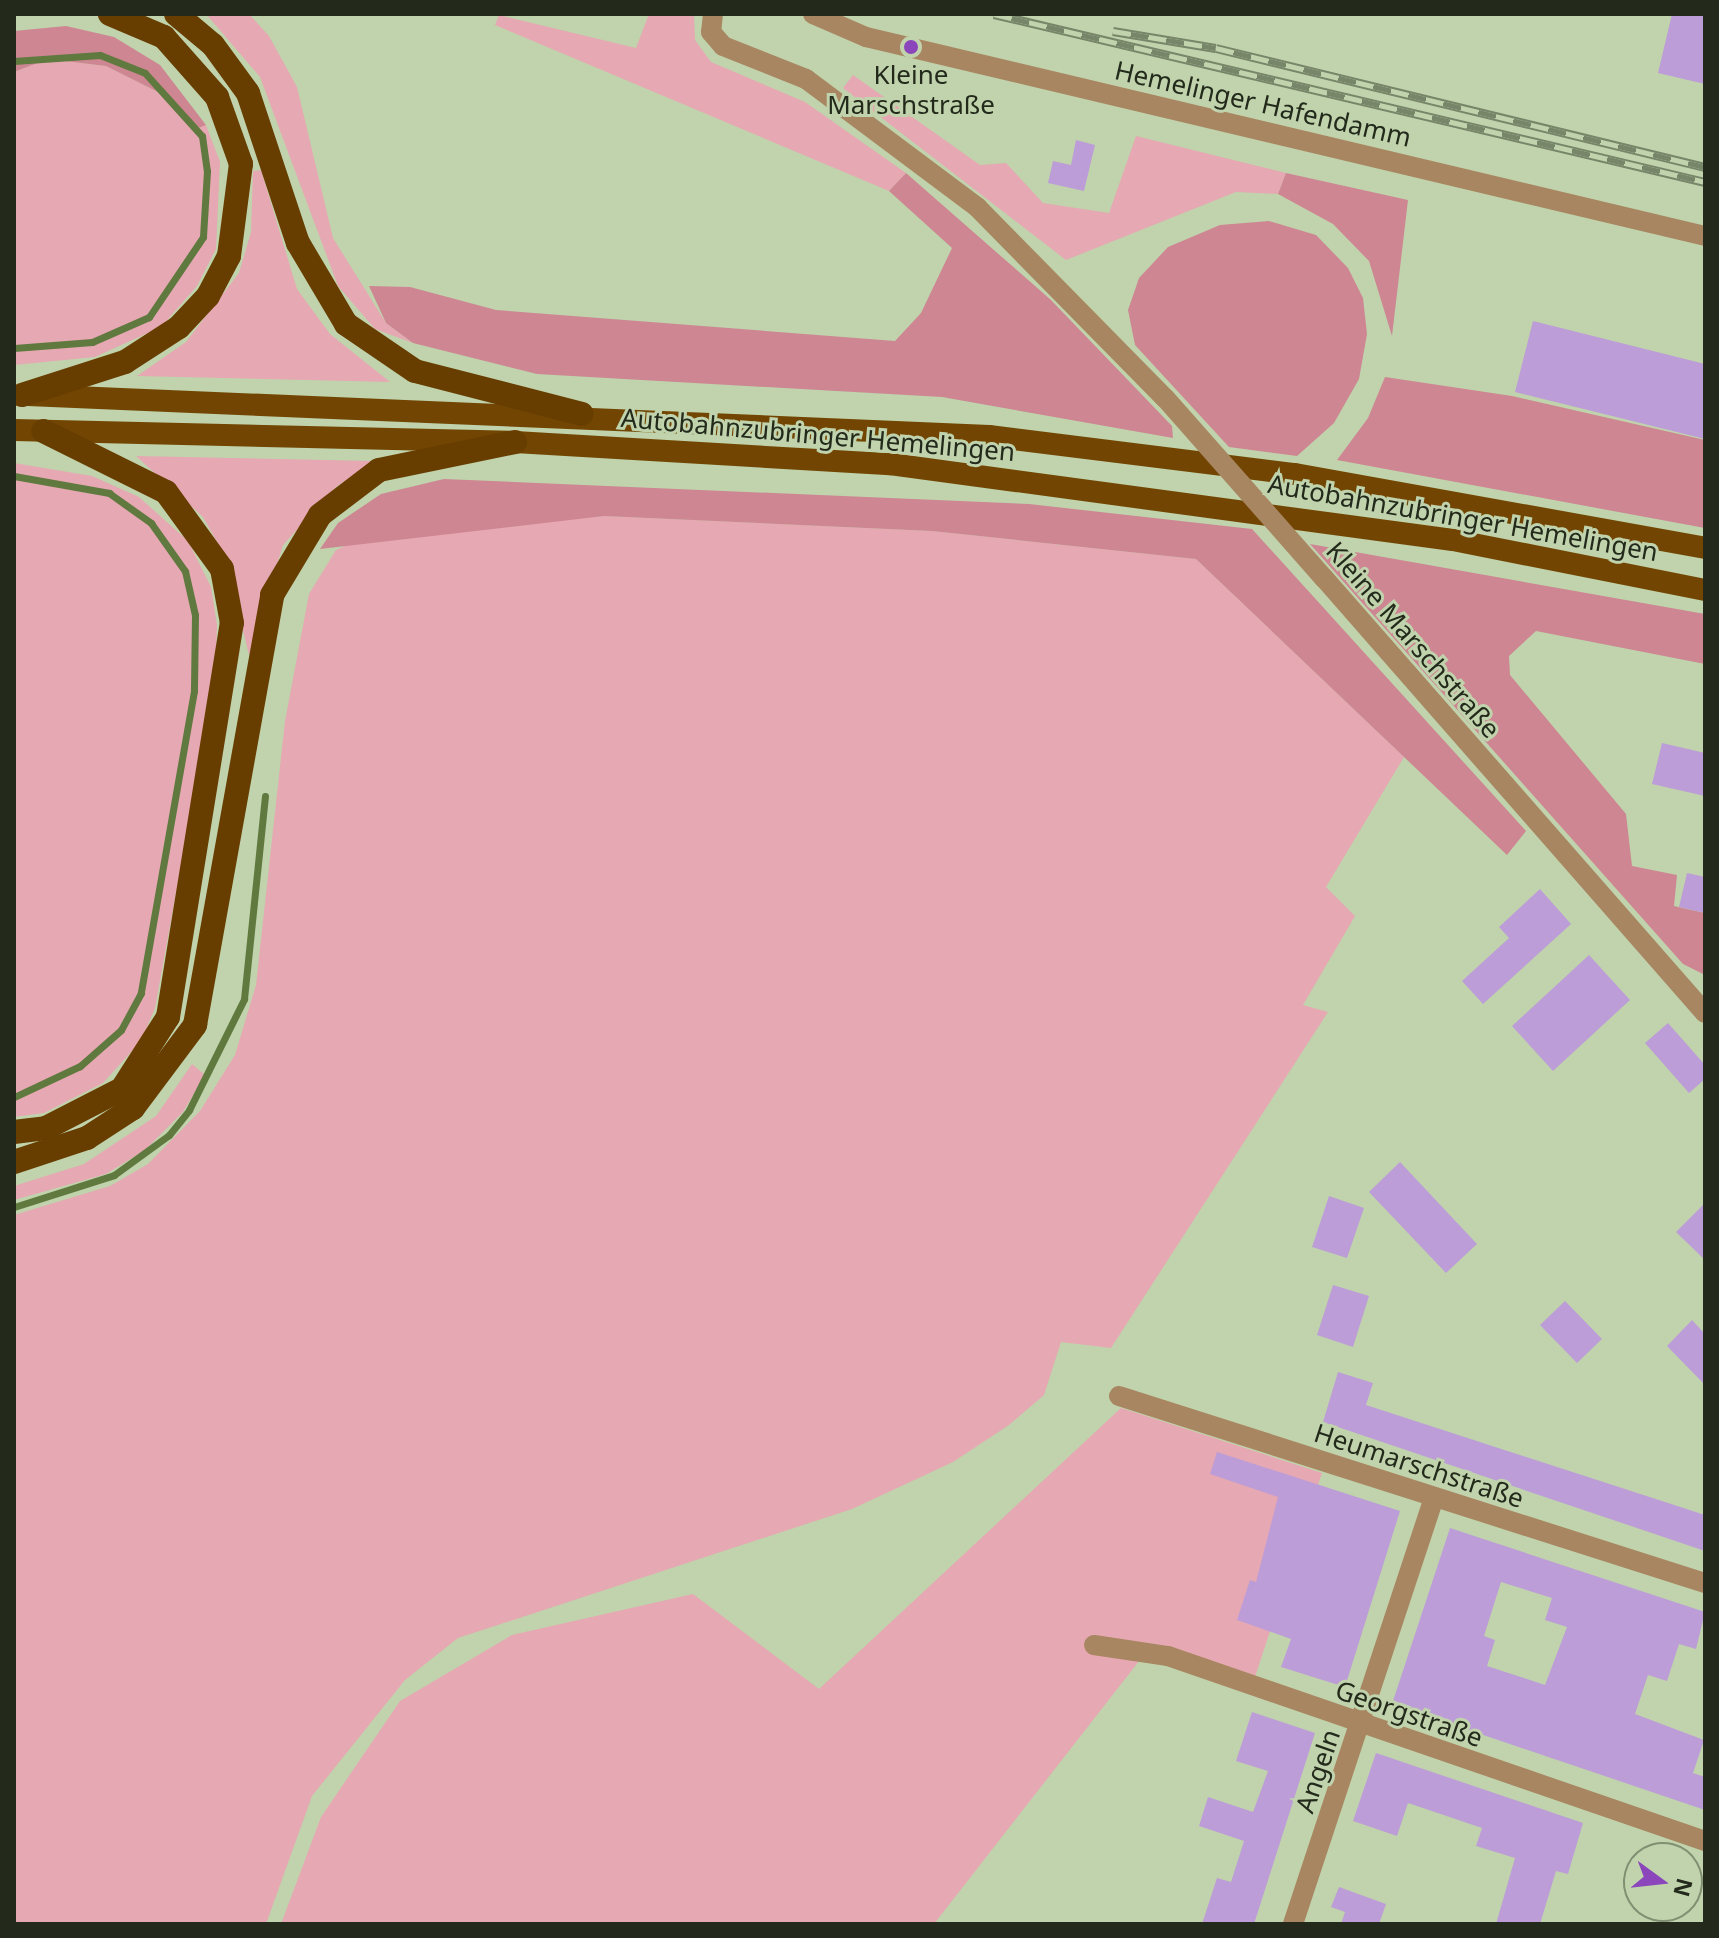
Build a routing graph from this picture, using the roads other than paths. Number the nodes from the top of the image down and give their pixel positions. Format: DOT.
graph roads {
  1 [pos="110,14"];
  2 [pos="176,14"];
  3 [pos="713,14"];
  4 [pos="813,14"];
  5 [pos="1705,236"];
  6 [pos="18,395"];
  7 [pos="582,414"];
  8 [pos="14,430"];
  9 [pos="43,431"];
  10 [pos="515,442"];
  11 [pos="1705,548"];
  12 [pos="1705,590"];
  13 [pos="1705,1013"];
  14 [pos="14,1132"];
  15 [pos="14,1162"];
  16 [pos="1119,1396"];
  17 [pos="1434,1498"];
  18 [pos="1705,1583"];
  19 [pos="1094,1645"];
  20 [pos="1360,1726"];
  21 [pos="1705,1841"];
  22 [pos="1293,1924"];
  1 -- 6 [label="highway"];
  2 -- 7 [label="highway"];
  3 -- 13 [label="street, Kleine Marschstraße, bridge"];
  4 -- 5 [label="street, Hemelinger Hafendamm"];
  6 -- 7 [label="highway, Autobahnzubringer Hemelingen"];
  7 -- 11 [label="highway, Autobahnzubringer Hemelingen"];
  8 -- 9 [label="highway, Autobahnzubringer Hemelingen"];
  9 -- 10 [label="highway, Autobahnzubringer Hemelingen"];
  9 -- 14 [label="highway"];
  10 -- 12 [label="highway, Autobahnzubringer Hemelingen"];
  10 -- 15 [label="highway"];
  16 -- 17 [label="street, Heumarschstraße"];
  17 -- 18 [label="street, Heumarschstraße"];
  17 -- 20 [label="street, Angeln"];
  19 -- 20 [label="street, Georgstraße"];
  20 -- 21 [label="street, Georgstraße"];
  20 -- 22 [label="street, Angeln"];
}
